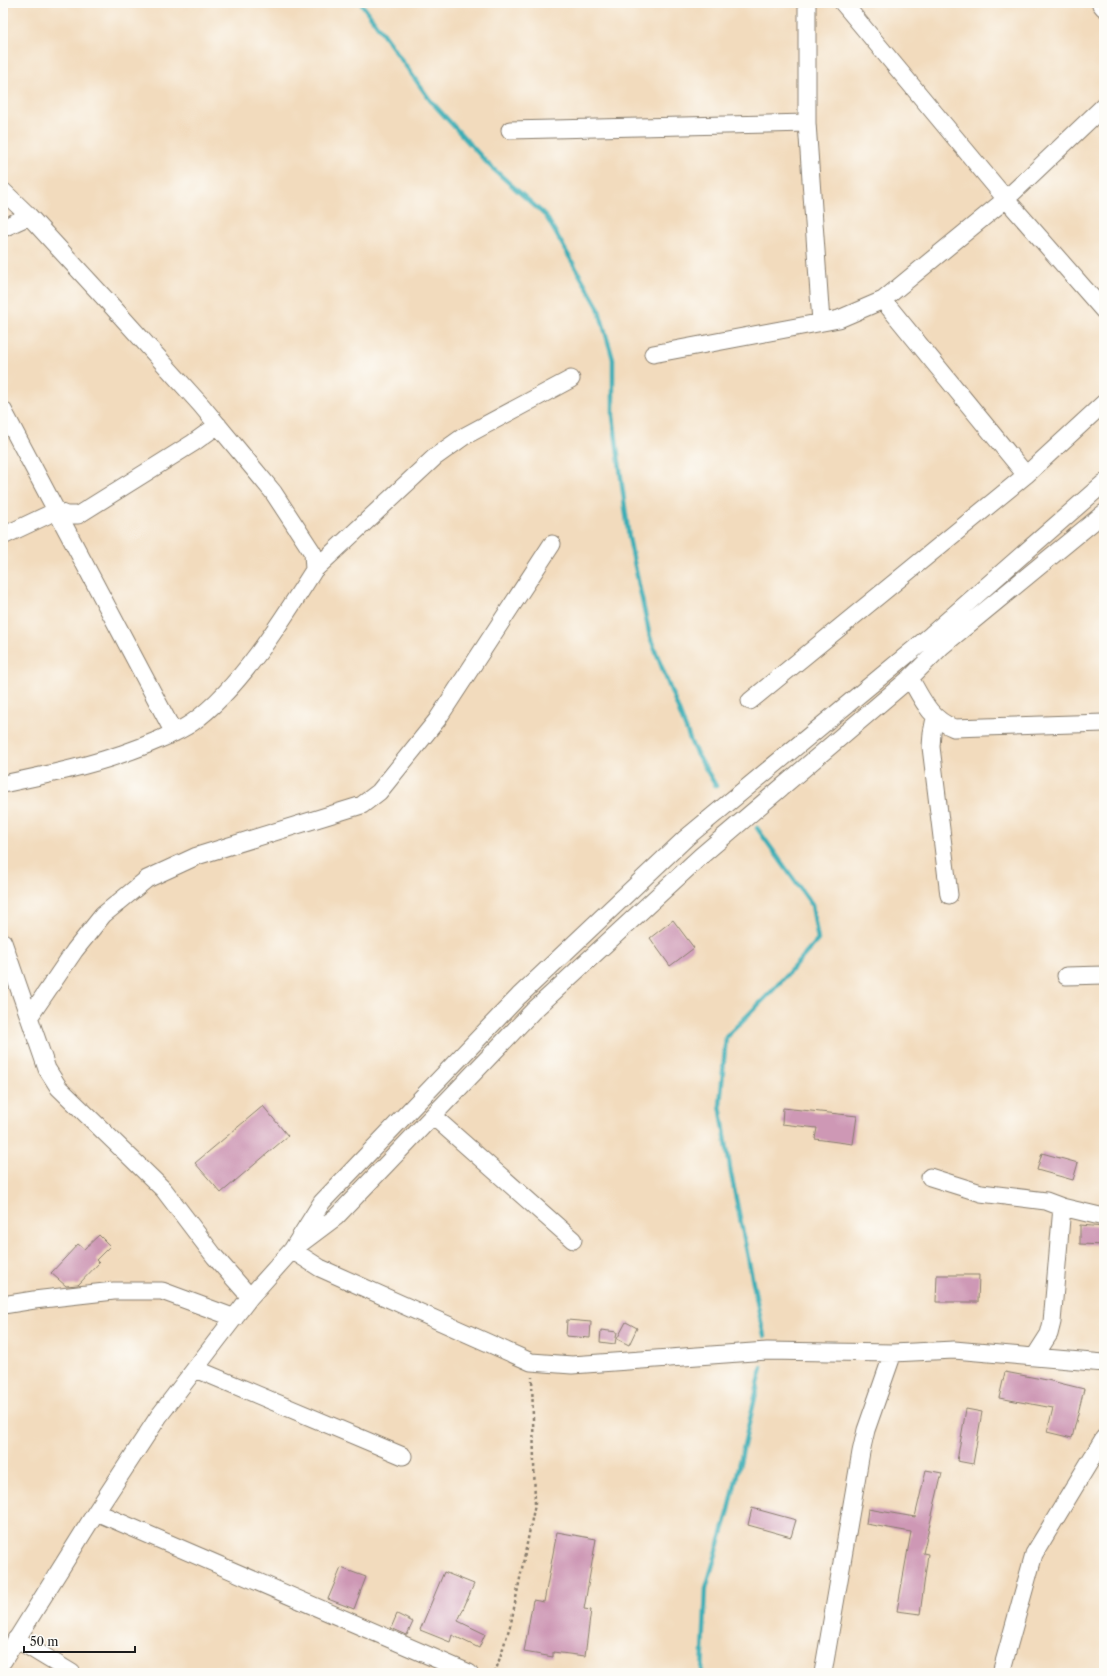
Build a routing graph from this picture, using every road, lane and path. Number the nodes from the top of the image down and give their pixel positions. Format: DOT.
graph roads {
  1 [pos="807,3"];
  2 [pos="844,3"];
  3 [pos="1100,3"];
  4 [pos="1104,8"];
  5 [pos="1104,106"];
  6 [pos="807,123"];
  7 [pos="510,130"];
  8 [pos="3,191"];
  9 [pos="1006,199"];
  10 [pos="29,216"];
  11 [pos="3,228"];
  12 [pos="883,300"];
  13 [pos="1104,311"];
  14 [pos="821,322"];
  15 [pos="653,354"];
  16 [pos="571,379"];
  17 [pos="1104,403"];
  18 [pos="3,410"];
  19 [pos="218,425"];
  20 [pos="1026,475"];
  21 [pos="1104,483"];
  22 [pos="56,511"];
  23 [pos="1104,513"];
  24 [pos="3,536"];
  25 [pos="552,544"];
  26 [pos="314,570"];
  27 [pos="910,678"];
  28 [pos="750,701"];
  29 [pos="936,718"];
  30 [pos="1104,723"];
  31 [pos="174,733"];
  32 [pos="3,784"];
  33 [pos="949,895"];
  34 [pos="3,942"];
  35 [pos="1104,975"];
  36 [pos="1066,976"];
  37 [pos="30,1016"];
  38 [pos="434,1117"];
  39 [pos="930,1177"];
  40 [pos="1062,1207"];
  41 [pos="1104,1217"];
  42 [pos="573,1240"];
  43 [pos="292,1250"];
  44 [pos="250,1297"];
  45 [pos="3,1305"];
  46 [pos="235,1318"];
  47 [pos="893,1354"];
  48 [pos="1035,1356"];
  49 [pos="531,1362"];
  50 [pos="1104,1363"];
  51 [pos="196,1369"];
  52 [pos="1104,1438"];
  53 [pos="403,1456"];
  54 [pos="96,1512"];
  55 [pos="16,1640"];
  56 [pos="3,1661"];
  57 [pos="72,1673"];
  58 [pos="469,1673"];
  59 [pos="495,1673"];
  60 [pos="823,1673"];
  61 [pos="1001,1673"];
  1 -- 6 [label="street"];
  2 -- 9 [label="street"];
  3 -- 4 [label="street"];
  5 -- 9 [label="street"];
  6 -- 7 [label="street"];
  6 -- 14 [label="street"];
  8 -- 10 [label="street"];
  9 -- 12 [label="street"];
  9 -- 13 [label="street"];
  10 -- 11 [label="street"];
  10 -- 19 [label="street"];
  12 -- 14 [label="street"];
  12 -- 20 [label="street"];
  14 -- 15 [label="street"];
  16 -- 26 [label="street"];
  17 -- 20 [label="street"];
  18 -- 22 [label="street"];
  19 -- 22 [label="street"];
  19 -- 26 [label="street"];
  20 -- 28 [label="street"];
  21 -- 43 [label="street"];
  22 -- 24 [label="street"];
  22 -- 31 [label="street"];
  23 -- 27 [label="street"];
  25 -- 37 [label="street"];
  26 -- 31 [label="street"];
  27 -- 29 [label="street"];
  27 -- 38 [label="street"];
  29 -- 30 [label="street"];
  29 -- 33 [label="street"];
  31 -- 32 [label="street"];
  34 -- 37 [label="street"];
  35 -- 36 [label="street"];
  37 -- 44 [label="street"];
  38 -- 42 [label="street"];
  38 -- 43 [label="street"];
  39 -- 40 [label="street"];
  40 -- 41 [label="street"];
  40 -- 48 [label="street"];
  43 -- 44 [label="street"];
  43 -- 49 [label="street"];
  44 -- 46 [label="street"];
  45 -- 46 [label="street"];
  46 -- 51 [label="street"];
  47 -- 48 [label="street"];
  47 -- 49 [label="street"];
  47 -- 60 [label="street"];
  48 -- 50 [label="street"];
  49 -- 59 [label="path"];
  51 -- 53 [label="street"];
  51 -- 54 [label="street"];
  52 -- 61 [label="street"];
  54 -- 55 [label="street"];
  54 -- 58 [label="street"];
  55 -- 56 [label="street"];
  55 -- 57 [label="street"];
}
